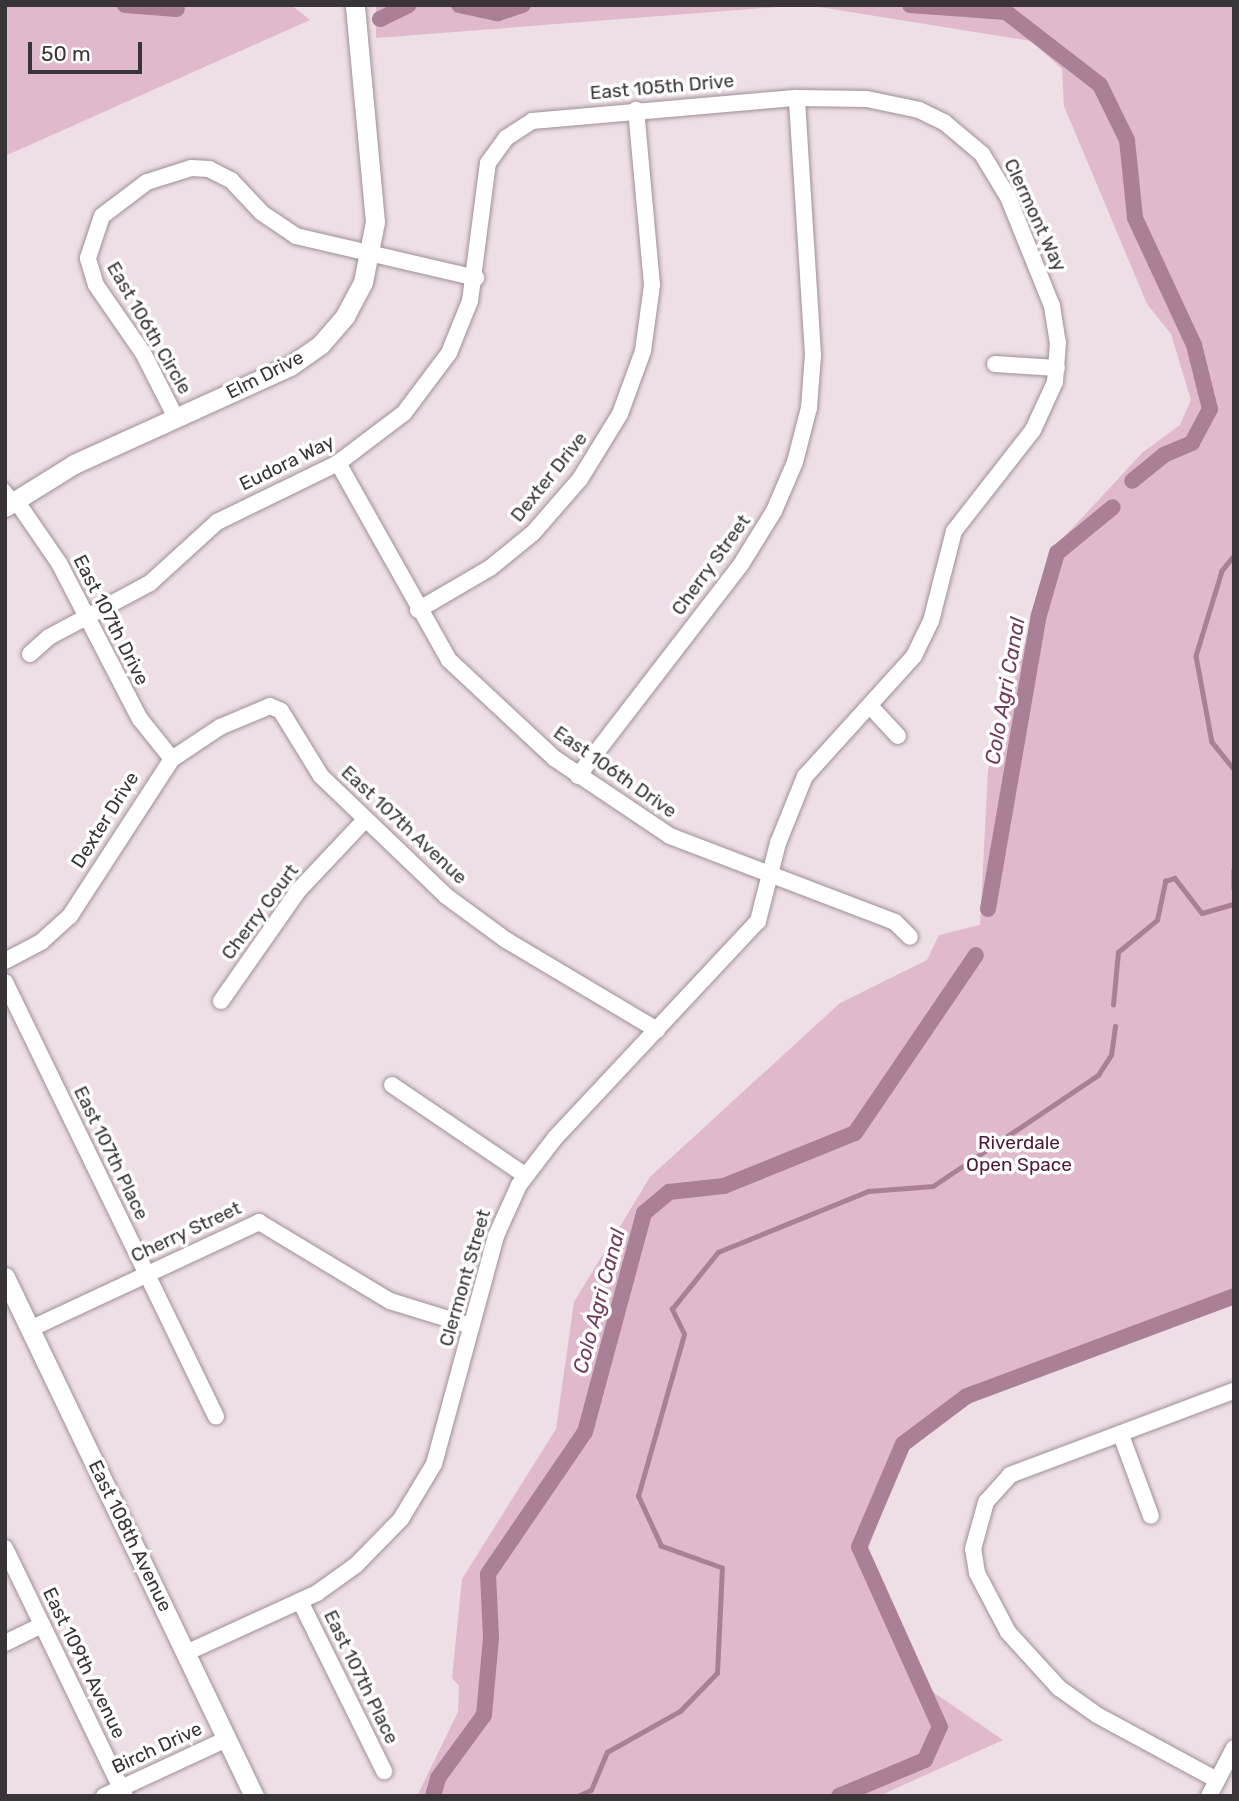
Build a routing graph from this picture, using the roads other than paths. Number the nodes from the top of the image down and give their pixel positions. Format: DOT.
graph roads {
  1 [pos="355,5"];
  2 [pos="797,98"];
  3 [pos="636,110"];
  4 [pos="532,121"];
  5 [pos="372,254"];
  6 [pos="476,278"];
  7 [pos="995,364"];
  8 [pos="1057,368"];
  9 [pos="176,418"];
  10 [pos="338,463"];
  11 [pos="9,498"];
  12 [pos="418,610"];
  13 [pos="89,618"];
  14 [pos="30,654"];
  15 [pos="870,706"];
  16 [pos="286,719"];
  17 [pos="898,736"];
  18 [pos="172,759"];
  19 [pos="578,776"];
  20 [pos="364,821"];
  21 [pos="769,876"];
  22 [pos="910,937"];
  23 [pos="5,961"];
  24 [pos="5,982"];
  25 [pos="221,1002"];
  26 [pos="657,1030"];
  27 [pos="392,1086"];
  28 [pos="525,1175"];
  29 [pos="145,1274"];
  30 [pos="5,1277"];
  31 [pos="471,1326"];
  32 [pos="30,1329"];
  33 [pos="1234,1391"];
  34 [pos="216,1418"];
  35 [pos="1121,1435"];
  36 [pos="1152,1516"];
  37 [pos="5,1548"];
  38 [pos="300,1601"];
  39 [pos="42,1625"];
  40 [pos="5,1643"];
  41 [pos="186,1653"];
  42 [pos="227,1739"];
  43 [pos="1234,1748"];
  44 [pos="384,1771"];
  45 [pos="1217,1780"];
  46 [pos="123,1792"];
  47 [pos="104,1796"];
  48 [pos="254,1796"];
  49 [pos="1209,1796"];
  1 -- 5 [label="street, Elm Drive"];
  2 -- 3 [label="street, East 105th Drive"];
  2 -- 8 [label="street, Clermont Way"];
  2 -- 19 [label="street, Cherry Street"];
  3 -- 4 [label="street, East 105th Drive"];
  3 -- 12 [label="street, Dexter Drive"];
  4 -- 6 [label="street, Eudora Way"];
  5 -- 6 [label="street, East 106th Circle"];
  5 -- 9 [label="street, Elm Drive"];
  5 -- 9 [label="street, East 106th Circle"];
  6 -- 10 [label="street, Eudora Way"];
  7 -- 8 [label="street"];
  8 -- 15 [label="street, Clermont Way"];
  9 -- 11 [label="street, Elm Drive"];
  10 -- 12 [label="street, East 106th Drive"];
  10 -- 13 [label="street, Eudora Way"];
  11 -- 13 [label="street, East 107th Drive"];
  12 -- 19 [label="street, East 106th Drive"];
  13 -- 14 [label="street, Eudora Way"];
  13 -- 18 [label="street, East 107th Drive"];
  15 -- 17 [label="street"];
  15 -- 21 [label="street, Clermont Way"];
  16 -- 18 [label="street, Dexter Drive"];
  16 -- 20 [label="street, East 107th Avenue"];
  18 -- 23 [label="street, Dexter Drive"];
  19 -- 21 [label="street, East 106th Drive"];
  20 -- 25 [label="street, Cherry Court"];
  20 -- 26 [label="street, East 107th Avenue"];
  21 -- 22 [label="street, East 106th Drive"];
  21 -- 26 [label="street, Clermont Street"];
  24 -- 29 [label="street, East 107th Place"];
  26 -- 28 [label="street, Clermont Street"];
  27 -- 28 [label="street"];
  28 -- 31 [label="street, Clermont Street"];
  29 -- 31 [label="street, Cherry Street"];
  29 -- 32 [label="street, Cherry Street"];
  29 -- 34 [label="street, East 107th Place"];
  30 -- 32 [label="street, East 108th Avenue"];
  31 -- 38 [label="street, Clermont Street"];
  32 -- 41 [label="street, East 108th Avenue"];
  33 -- 35 [label="street"];
  35 -- 36 [label="street"];
  35 -- 45 [label="street"];
  37 -- 39 [label="street, East 109th Avenue"];
  38 -- 41 [label="street, Clermont Street"];
  38 -- 44 [label="street, East 107th Place"];
  39 -- 40 [label="street"];
  39 -- 46 [label="street, East 109th Avenue"];
  41 -- 42 [label="street, East 108th Avenue"];
  42 -- 46 [label="street, Birch Drive"];
  42 -- 48 [label="street, East 108th Avenue"];
  43 -- 45 [label="street"];
  45 -- 49 [label="street"];
  46 -- 47 [label="street, Birch Drive"];
}
